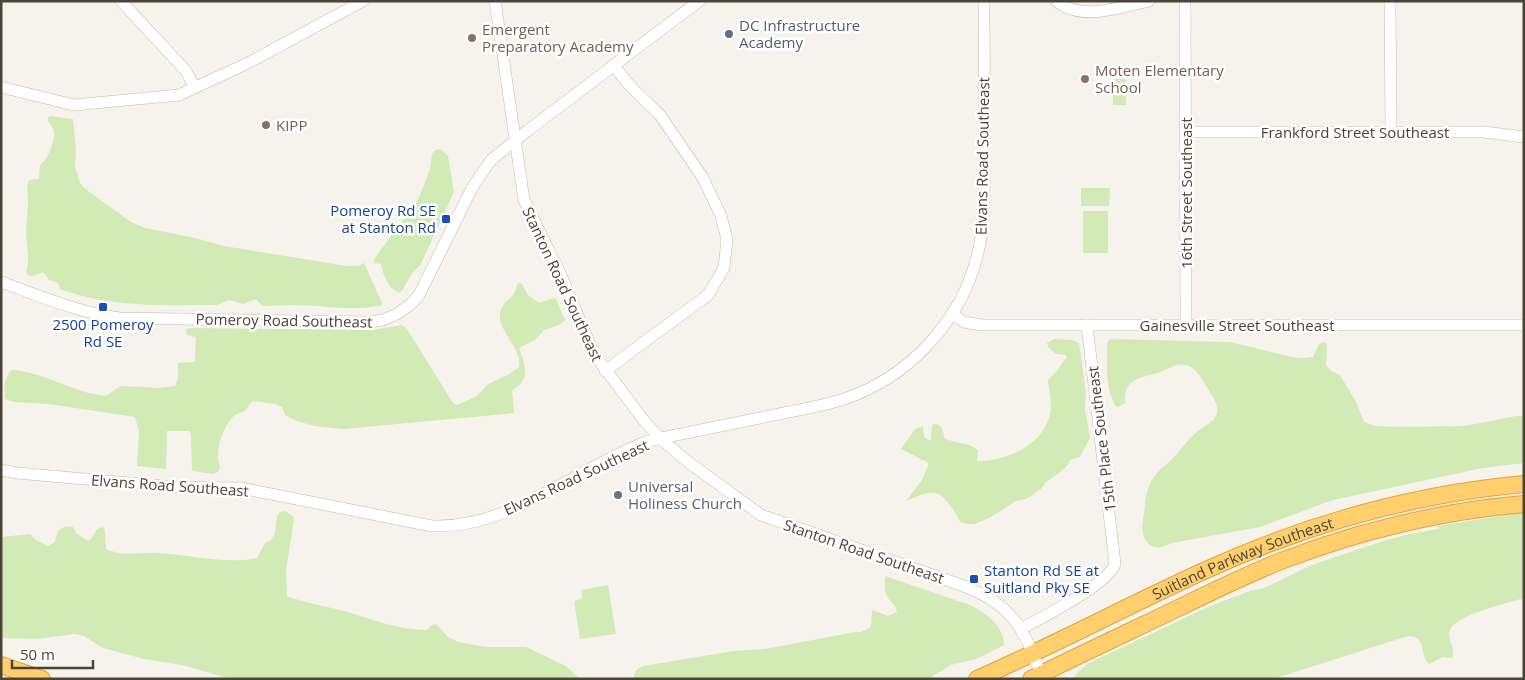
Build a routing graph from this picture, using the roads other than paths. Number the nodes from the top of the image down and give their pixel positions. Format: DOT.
graph roads {
  1 [pos="121,1"];
  2 [pos="363,1"];
  3 [pos="495,1"];
  4 [pos="699,1"];
  5 [pos="984,1"];
  6 [pos="1056,1"];
  7 [pos="1149,1"];
  8 [pos="1186,1"];
  9 [pos="1390,1"];
  10 [pos="613,65"];
  11 [pos="1,87"];
  12 [pos="195,88"];
  13 [pos="1186,132"];
  14 [pos="1391,132"];
  15 [pos="1524,137"];
  16 [pos="515,140"];
  17 [pos="1,282"];
  18 [pos="952,314"];
  19 [pos="1087,325"];
  20 [pos="1186,325"];
  21 [pos="1524,325"];
  22 [pos="605,371"];
  23 [pos="661,438"];
  24 [pos="1,470"];
  25 [pos="1524,484"];
  26 [pos="1524,504"];
  27 [pos="1022,629"];
  28 [pos="1033,654"];
  29 [pos="1,665"];
  30 [pos="1038,677"];
  31 [pos="42,679"];
  32 [pos="977,679"];
  1 -- 12 [label="street"];
  2 -- 12 [label="street"];
  3 -- 16 [label="street, Stanton Road Southeast"];
  4 -- 10 [label="street, Pomeroy Road Southeast"];
  5 -- 18 [label="street, Elvans Road Southeast"];
  6 -- 7 [label="street"];
  8 -- 13 [label="street, 16th Street Southeast"];
  9 -- 14 [label="street"];
  10 -- 16 [label="street, Pomeroy Road Southeast"];
  10 -- 22 [label="street"];
  11 -- 12 [label="street"];
  13 -- 14 [label="street, Frankford Street Southeast"];
  13 -- 20 [label="street, 16th Street Southeast"];
  14 -- 15 [label="street, Frankford Street Southeast"];
  16 -- 17 [label="street, Pomeroy Road Southeast"];
  16 -- 22 [label="street, Stanton Road Southeast"];
  18 -- 19 [label="street, Gainesville Street Southeast"];
  18 -- 23 [label="street, Elvans Road Southeast"];
  19 -- 20 [label="street, Gainesville Street Southeast"];
  19 -- 27 [label="street, 15th Place Southeast"];
  20 -- 21 [label="street, Gainesville Street Southeast"];
  22 -- 23 [label="street, Stanton Road Southeast"];
  23 -- 24 [label="street, Elvans Road Southeast"];
  23 -- 27 [label="street, Stanton Road Southeast"];
  25 -- 28 [label="highway, Suitland Parkway Southeast"];
  26 -- 30 [label="highway, Suitland Parkway Southeast"];
  27 -- 28 [label="street, Stanton Road Southeast"];
  28 -- 30 [label="street, Stanton Road Southeast"];
  28 -- 32 [label="highway, Suitland Parkway Southeast"];
  29 -- 31 [label="highway"];
}
